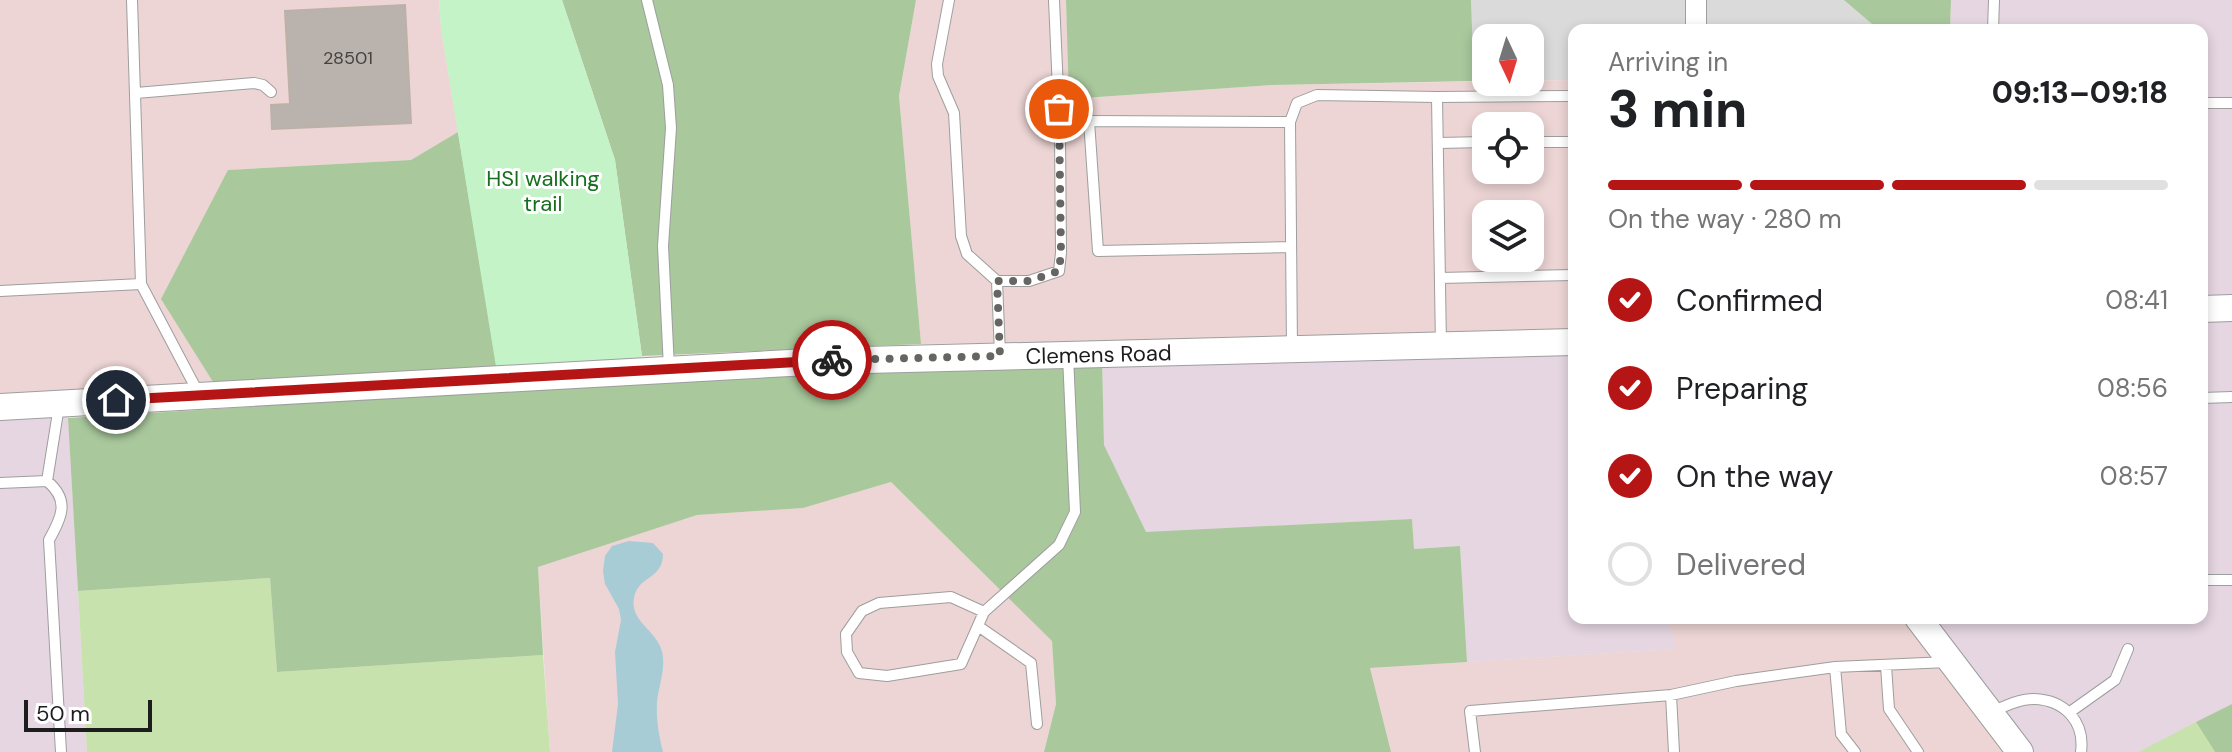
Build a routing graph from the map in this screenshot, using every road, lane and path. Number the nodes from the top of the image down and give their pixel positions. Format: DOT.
graph roads {
  1 [pos="132,0"];
  2 [pos="647,0"];
  3 [pos="949,0"];
  4 [pos="1054,0"];
  5 [pos="1696,0"];
  6 [pos="1994,0"];
  7 [pos="1696,24"];
  8 [pos="1993,24"];
  9 [pos="271,92"];
  10 [pos="136,93"];
  11 [pos="1568,96"];
  12 [pos="1437,97"];
  13 [pos="2208,103"];
  14 [pos="2232,103"];
  15 [pos="1290,122"];
  16 [pos="1472,142"];
  17 [pos="1544,142"];
  18 [pos="1568,142"];
  19 [pos="1438,143"];
  20 [pos="1291,247"];
  21 [pos="1568,275"];
  22 [pos="1440,278"];
  23 [pos="997,281"];
  24 [pos="141,284"];
  25 [pos="0,291"];
  26 [pos="2232,308"];
  27 [pos="2208,309"];
  28 [pos="1568,342"];
  29 [pos="1441,347"];
  30 [pos="1292,348"];
  31 [pos="1068,354"];
  32 [pos="1000,356"];
  33 [pos="669,370"];
  34 [pos="200,396"];
  35 [pos="2232,397"];
  36 [pos="2208,398"];
  37 [pos="59,404"];
  38 [pos="0,407"];
  39 [pos="47,481"];
  40 [pos="0,483"];
  41 [pos="2208,580"];
  42 [pos="2232,580"];
  43 [pos="984,612"];
  44 [pos="1927,625"];
  45 [pos="978,626"];
  46 [pos="2128,649"];
  47 [pos="1950,662"];
  48 [pos="1886,666"];
  49 [pos="1835,667"];
  50 [pos="1671,695"];
  51 [pos="2070,712"];
  52 [pos="1990,713"];
  53 [pos="1037,724"];
  54 [pos="61,752"];
  55 [pos="1475,752"];
  56 [pos="1674,752"];
  57 [pos="1855,752"];
  58 [pos="1918,752"];
  59 [pos="2020,752"];
  60 [pos="2081,752"];
  1 -- 10 [label="lane"];
  2 -- 33 [label="lane"];
  3 -- 23 [label="lane"];
  4 -- 23 [label="lane"];
  5 -- 7 [label="street"];
  6 -- 8 [label="lane"];
  9 -- 10 [label="lane"];
  10 -- 24 [label="lane"];
  11 -- 12 [label="lane"];
  12 -- 15 [label="lane"];
  12 -- 19 [label="lane"];
  13 -- 14 [label="lane"];
  15 -- 20 [label="lane"];
  15 -- 20 [label="lane"];
  16 -- 19 [label="lane"];
  17 -- 18 [label="lane"];
  19 -- 22 [label="lane"];
  20 -- 30 [label="lane"];
  21 -- 22 [label="lane"];
  22 -- 29 [label="lane"];
  23 -- 32 [label="lane"];
  24 -- 25 [label="lane"];
  24 -- 34 [label="lane"];
  26 -- 27 [label="street"];
  28 -- 29 [label="street, Clemens Road"];
  29 -- 30 [label="street, Clemens Road"];
  30 -- 31 [label="street, Clemens Road"];
  31 -- 32 [label="street, Clemens Road"];
  31 -- 43 [label="lane"];
  32 -- 33 [label="street, Clemens Road"];
  33 -- 34 [label="street, Clemens Road"];
  34 -- 37 [label="street, Clemens Road"];
  35 -- 36 [label="lane"];
  37 -- 38 [label="street, Clemens Road"];
  37 -- 39 [label="lane"];
  39 -- 40 [label="lane"];
  39 -- 54 [label="lane"];
  41 -- 42 [label="lane"];
  43 -- 45 [label="lane"];
  43 -- 45 [label="lane"];
  44 -- 47 [label="street"];
  45 -- 53 [label="lane"];
  46 -- 51 [label="lane"];
  47 -- 48 [label="lane"];
  47 -- 52 [label="street"];
  48 -- 49 [label="lane"];
  48 -- 58 [label="lane"];
  49 -- 50 [label="lane"];
  49 -- 57 [label="lane"];
  50 -- 55 [label="lane"];
  50 -- 56 [label="lane"];
  51 -- 52 [label="lane"];
  51 -- 60 [label="lane"];
  52 -- 59 [label="street"];
}
